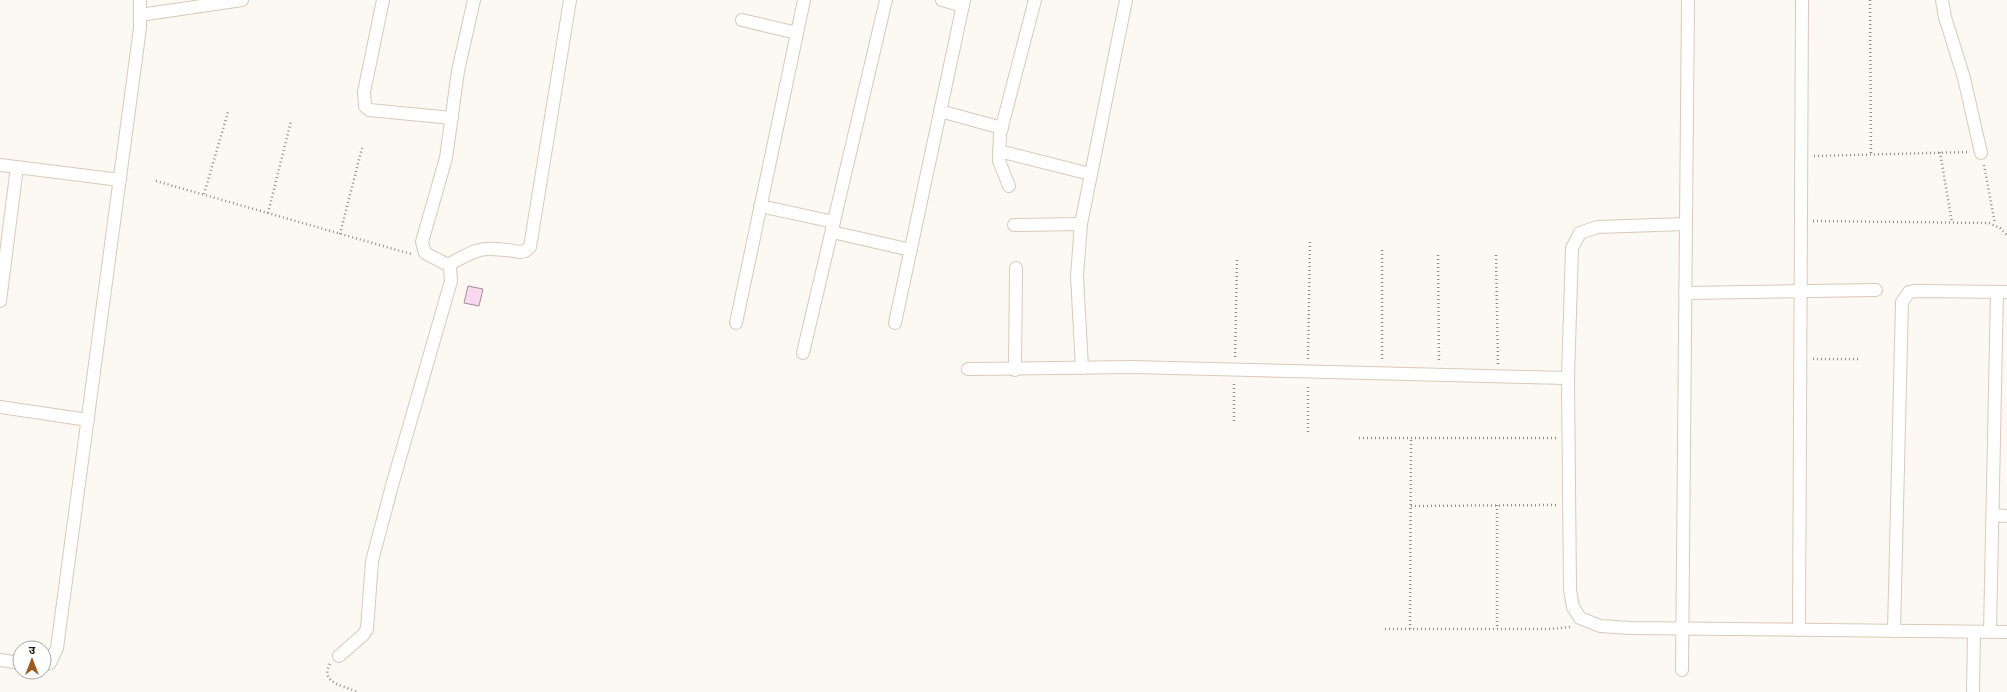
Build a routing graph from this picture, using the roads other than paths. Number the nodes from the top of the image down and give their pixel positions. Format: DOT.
graph roads {
  1 [pos="140,0"];
  2 [pos="242,0"];
  3 [pos="383,0"];
  4 [pos="474,0"];
  5 [pos="570,0"];
  6 [pos="804,0"];
  7 [pos="886,0"];
  8 [pos="942,0"];
  9 [pos="1035,0"];
  10 [pos="1126,0"];
  11 [pos="1688,0"];
  12 [pos="1802,0"];
  13 [pos="1942,0"];
  14 [pos="964,3"];
  15 [pos="140,15"];
  16 [pos="742,20"];
  17 [pos="797,34"];
  18 [pos="940,111"];
  19 [pos="452,118"];
  20 [pos="1002,128"];
  21 [pos="999,151"];
  22 [pos="1981,153"];
  23 [pos="0,165"];
  24 [pos="17,167"];
  25 [pos="1090,174"];
  26 [pos="120,180"];
  27 [pos="1009,186"];
  28 [pos="760,206"];
  29 [pos="1081,224"];
  30 [pos="1685,224"];
  31 [pos="1014,225"];
  32 [pos="833,227"];
  33 [pos="910,250"];
  34 [pos="448,265"];
  35 [pos="1016,268"];
  36 [pos="1876,290"];
  37 [pos="1800,292"];
  38 [pos="2002,292"];
  39 [pos="1685,293"];
  40 [pos="0,301"];
  41 [pos="736,323"];
  42 [pos="895,323"];
  43 [pos="803,352"];
  44 [pos="1082,368"];
  45 [pos="968,369"];
  46 [pos="1015,370"];
  47 [pos="1568,378"];
  48 [pos="2001,392"];
  49 [pos="0,407"];
  50 [pos="88,420"];
  51 [pos="1993,516"];
  52 [pos="2007,516"];
  53 [pos="1682,629"];
  54 [pos="1799,630"];
  55 [pos="1894,631"];
  56 [pos="1974,632"];
  57 [pos="1990,632"];
  58 [pos="2007,632"];
  59 [pos="338,656"];
  60 [pos="52,659"];
  61 [pos="0,660"];
  62 [pos="12,662"];
  63 [pos="1682,670"];
  64 [pos="1973,692"];
  1 -- 15 [label="street"];
  2 -- 15 [label="street"];
  3 -- 19 [label="street"];
  4 -- 19 [label="street"];
  5 -- 34 [label="street"];
  6 -- 17 [label="street"];
  7 -- 32 [label="street"];
  8 -- 14 [label="street"];
  9 -- 20 [label="street"];
  10 -- 25 [label="street"];
  11 -- 30 [label="street"];
  12 -- 37 [label="street"];
  13 -- 22 [label="street"];
  14 -- 18 [label="street"];
  15 -- 26 [label="street"];
  16 -- 17 [label="street"];
  17 -- 28 [label="street"];
  18 -- 20 [label="street"];
  18 -- 33 [label="street"];
  19 -- 34 [label="street"];
  20 -- 21 [label="street"];
  21 -- 25 [label="street"];
  21 -- 27 [label="street"];
  23 -- 24 [label="street"];
  24 -- 26 [label="street"];
  24 -- 40 [label="street"];
  25 -- 29 [label="street"];
  26 -- 50 [label="street"];
  28 -- 32 [label="street"];
  28 -- 41 [label="street"];
  29 -- 31 [label="street"];
  29 -- 44 [label="street"];
  30 -- 39 [label="street"];
  30 -- 47 [label="street"];
  32 -- 33 [label="street"];
  32 -- 43 [label="street"];
  33 -- 42 [label="street"];
  34 -- 59 [label="street"];
  35 -- 46 [label="street"];
  36 -- 37 [label="street"];
  37 -- 39 [label="street"];
  37 -- 54 [label="street"];
  38 -- 48 [label="street"];
  38 -- 55 [label="street"];
  39 -- 53 [label="street"];
  44 -- 46 [label="street"];
  44 -- 47 [label="street"];
  45 -- 46 [label="street"];
  47 -- 53 [label="street"];
  48 -- 51 [label="street"];
  49 -- 50 [label="street"];
  50 -- 60 [label="street"];
  51 -- 52 [label="street"];
  51 -- 57 [label="street"];
  53 -- 54 [label="street"];
  53 -- 63 [label="street"];
  54 -- 55 [label="street"];
  55 -- 56 [label="street"];
  56 -- 57 [label="street"];
  56 -- 64 [label="street"];
  57 -- 58 [label="street"];
  61 -- 62 [label="street"];
}
